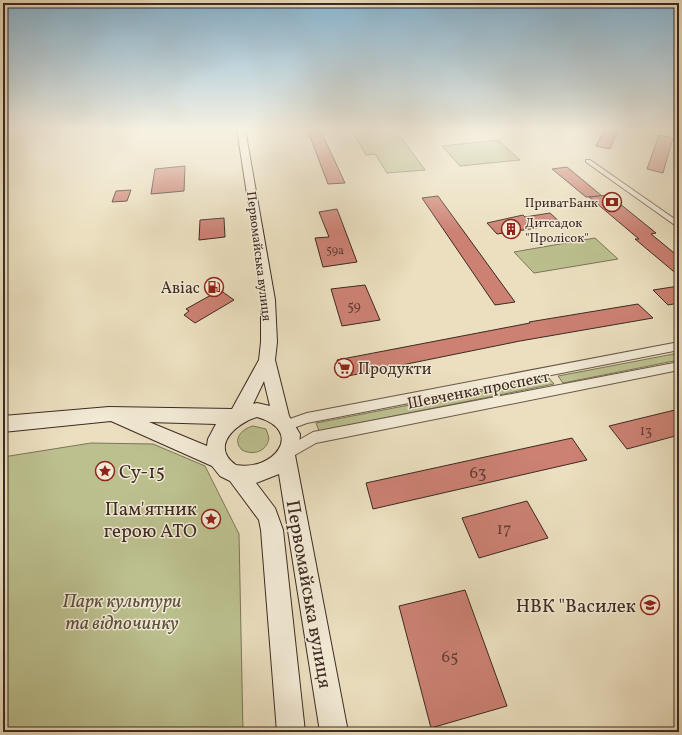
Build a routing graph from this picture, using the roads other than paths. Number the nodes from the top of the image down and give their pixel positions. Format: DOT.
graph roads {
  1 [pos="247,163"];
  2 [pos="591,163"];
  3 [pos="679,226"];
  4 [pos="679,346"];
  5 [pos="267,360"];
  6 [pos="679,366"];
  7 [pos="109,414"];
  8 [pos="236,416"];
  9 [pos="284,421"];
  10 [pos="3,424"];
  11 [pos="287,455"];
  12 [pos="218,459"];
  13 [pos="237,475"];
  14 [pos="291,732"];
  15 [pos="334,732"];
  1 -- 5 [label="main road, Первомайська вулиця"];
  2 -- 3 [label="street"];
  4 -- 9 [label="street, Шевченка проспект"];
  5 -- 8 [label="main road, Первомайська вулиця"];
  5 -- 9 [label="main road, Первомайська вулиця"];
  6 -- 11 [label="street, Шевченка проспект"];
  7 -- 8 [label="main road"];
  7 -- 10 [label="main road"];
  7 -- 12 [label="main road"];
  8 -- 9 [label="main road"];
  8 -- 12 [label="main road"];
  9 -- 11 [label="main road"];
  11 -- 13 [label="main road"];
  11 -- 15 [label="main road, Первомайська вулиця"];
  12 -- 13 [label="main road"];
  13 -- 14 [label="main road, Первомайська вулиця"];
}
